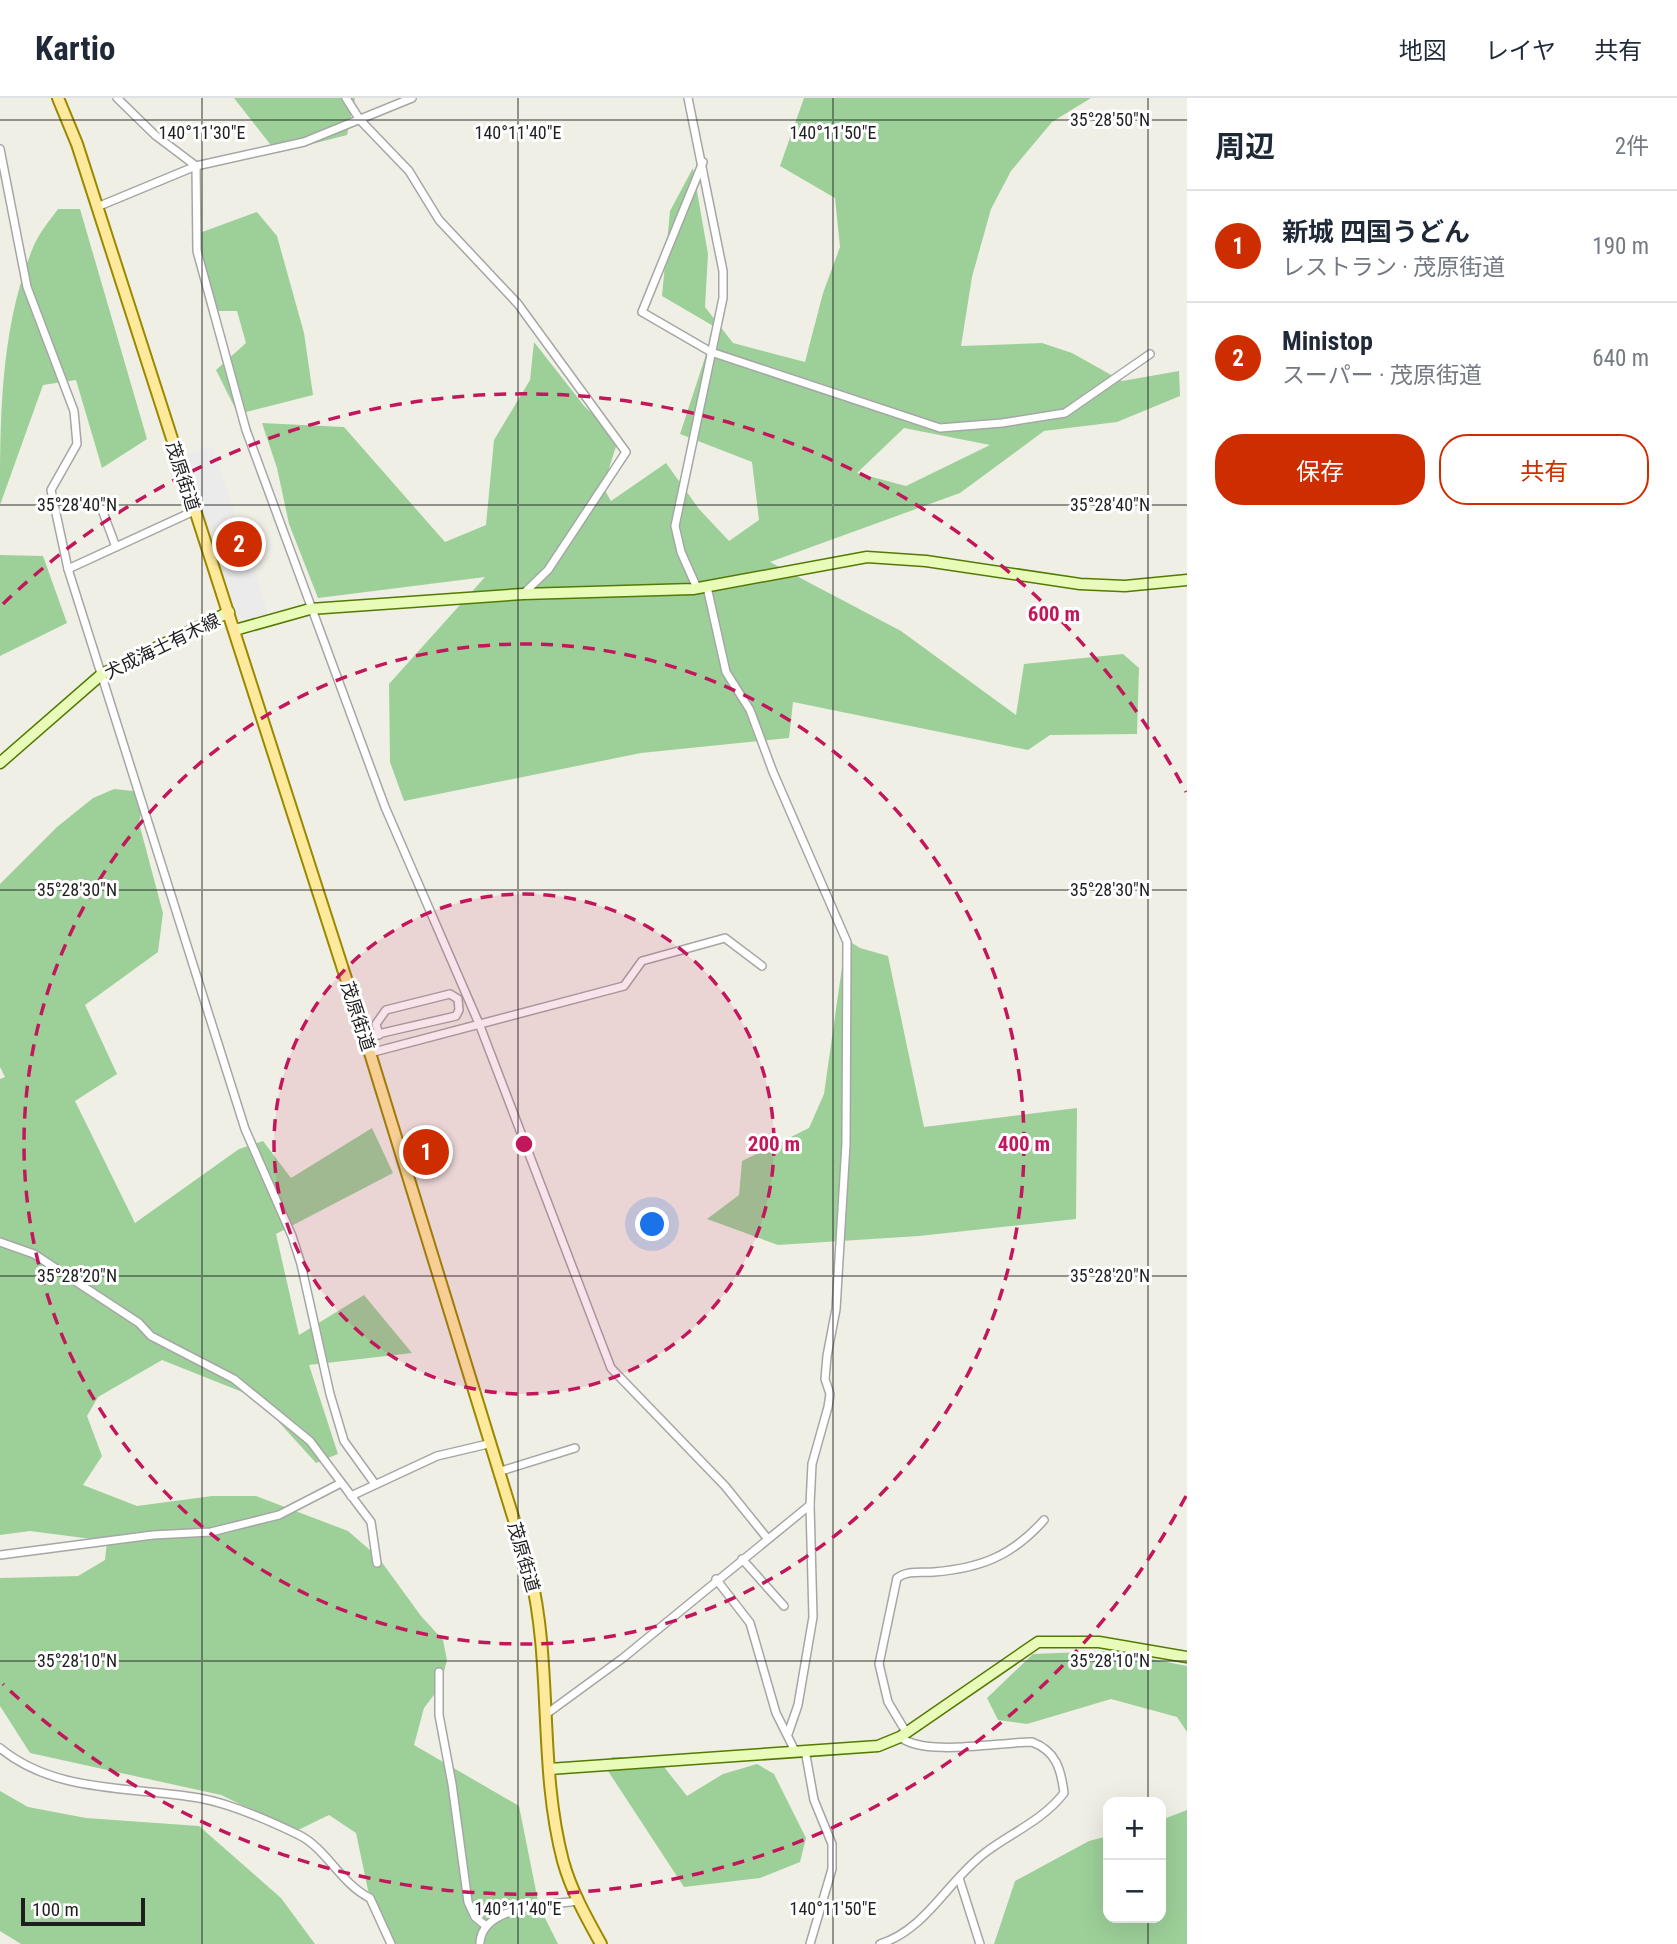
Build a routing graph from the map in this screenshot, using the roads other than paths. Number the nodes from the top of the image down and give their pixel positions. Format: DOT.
graph roads {
  1 [pos="58,98"];
  2 [pos="117,98"];
  3 [pos="346,98"];
  4 [pos="412,98"];
  5 [pos="688,98"];
  6 [pos="360,120"];
  7 [pos="0,149"];
  8 [pos="703,162"];
  9 [pos="196,166"];
  10 [pos="97,208"];
  11 [pos="711,352"];
  12 [pos="1150,354"];
  13 [pos="101,507"];
  14 [pos="194,511"];
  15 [pos="116,547"];
  16 [pos="68,569"];
  17 [pos="1187,580"];
  18 [pos="702,588"];
  19 [pos="523,594"];
  20 [pos="310,609"];
  21 [pos="229,612"];
  22 [pos="235,631"];
  23 [pos="102,674"];
  24 [pos="0,763"];
  25 [pos="762,966"];
  26 [pos="480,1026"];
  27 [pos="379,1035"];
  28 [pos="365,1037"];
  29 [pos="370,1053"];
  30 [pos="0,1242"];
  31 [pos="488,1444"];
  32 [pos="575,1448"];
  33 [pos="498,1472"];
  34 [pos="341,1483"];
  35 [pos="375,1485"];
  36 [pos="351,1496"];
  37 [pos="810,1505"];
  38 [pos="1044,1520"];
  39 [pos="767,1538"];
  40 [pos="0,1555"];
  41 [pos="742,1559"];
  42 [pos="377,1563"];
  43 [pos="716,1580"];
  44 [pos="784,1606"];
  45 [pos="1187,1657"];
  46 [pos="439,1672"];
  47 [pos="545,1715"];
  48 [pos="788,1734"];
  49 [pos="903,1734"];
  50 [pos="0,1748"];
  51 [pos="800,1750"];
  52 [pos="549,1769"];
  53 [pos="959,1878"];
  54 [pos="578,1901"];
  55 [pos="486,1926"];
  56 [pos="480,1942"];
  57 [pos="391,1944"];
  58 [pos="601,1944"];
  59 [pos="810,1944"];
  60 [pos="880,1944"];
  61 [pos="980,1944"];
  1 -- 10 [label="main road, 茂原街道"];
  2 -- 9 [label="street"];
  3 -- 6 [label="street"];
  4 -- 6 [label="street"];
  5 -- 8 [label="street"];
  6 -- 9 [label="street"];
  6 -- 19 [label="street"];
  7 -- 16 [label="street"];
  8 -- 11 [label="street"];
  8 -- 11 [label="street"];
  9 -- 10 [label="street"];
  9 -- 20 [label="street"];
  10 -- 14 [label="main road, 茂原街道"];
  11 -- 12 [label="street"];
  11 -- 18 [label="street"];
  13 -- 15 [label="street"];
  14 -- 15 [label="street"];
  14 -- 21 [label="main road, 茂原街道"];
  15 -- 16 [label="street"];
  16 -- 23 [label="street"];
  17 -- 18 [label="street"];
  18 -- 19 [label="street"];
  18 -- 37 [label="street"];
  19 -- 20 [label="street"];
  20 -- 22 [label="street"];
  20 -- 26 [label="street"];
  21 -- 22 [label="main road, 茂原街道"];
  21 -- 23 [label="street, 犬成海士有木線"];
  22 -- 28 [label="main road, 茂原街道"];
  23 -- 24 [label="street, 犬成海士有木線"];
  23 -- 35 [label="street"];
  25 -- 26 [label="street"];
  26 -- 29 [label="street"];
  26 -- 39 [label="street"];
  27 -- 27 [label="street"];
  27 -- 28 [label="street"];
  28 -- 29 [label="main road, 茂原街道"];
  29 -- 31 [label="main road, 茂原街道"];
  30 -- 34 [label="street"];
  31 -- 33 [label="main road, 茂原街道"];
  31 -- 35 [label="street"];
  32 -- 33 [label="street"];
  33 -- 47 [label="main road, 茂原街道"];
  34 -- 36 [label="street"];
  34 -- 40 [label="street"];
  35 -- 36 [label="street"];
  36 -- 42 [label="street"];
  37 -- 39 [label="street"];
  37 -- 48 [label="street"];
  38 -- 49 [label="street"];
  39 -- 41 [label="street"];
  41 -- 43 [label="street"];
  41 -- 44 [label="street"];
  43 -- 47 [label="street"];
  43 -- 48 [label="street"];
  45 -- 49 [label="street"];
  46 -- 55 [label="street"];
  47 -- 52 [label="main road, 茂原街道"];
  48 -- 51 [label="street"];
  49 -- 51 [label="street"];
  49 -- 53 [label="street"];
  50 -- 57 [label="street"];
  51 -- 52 [label="street"];
  51 -- 59 [label="street"];
  52 -- 54 [label="main road, 茂原街道"];
  53 -- 60 [label="street"];
  53 -- 61 [label="street"];
  54 -- 55 [label="street"];
  54 -- 58 [label="main road, 茂原街道"];
  55 -- 56 [label="street"];
}
